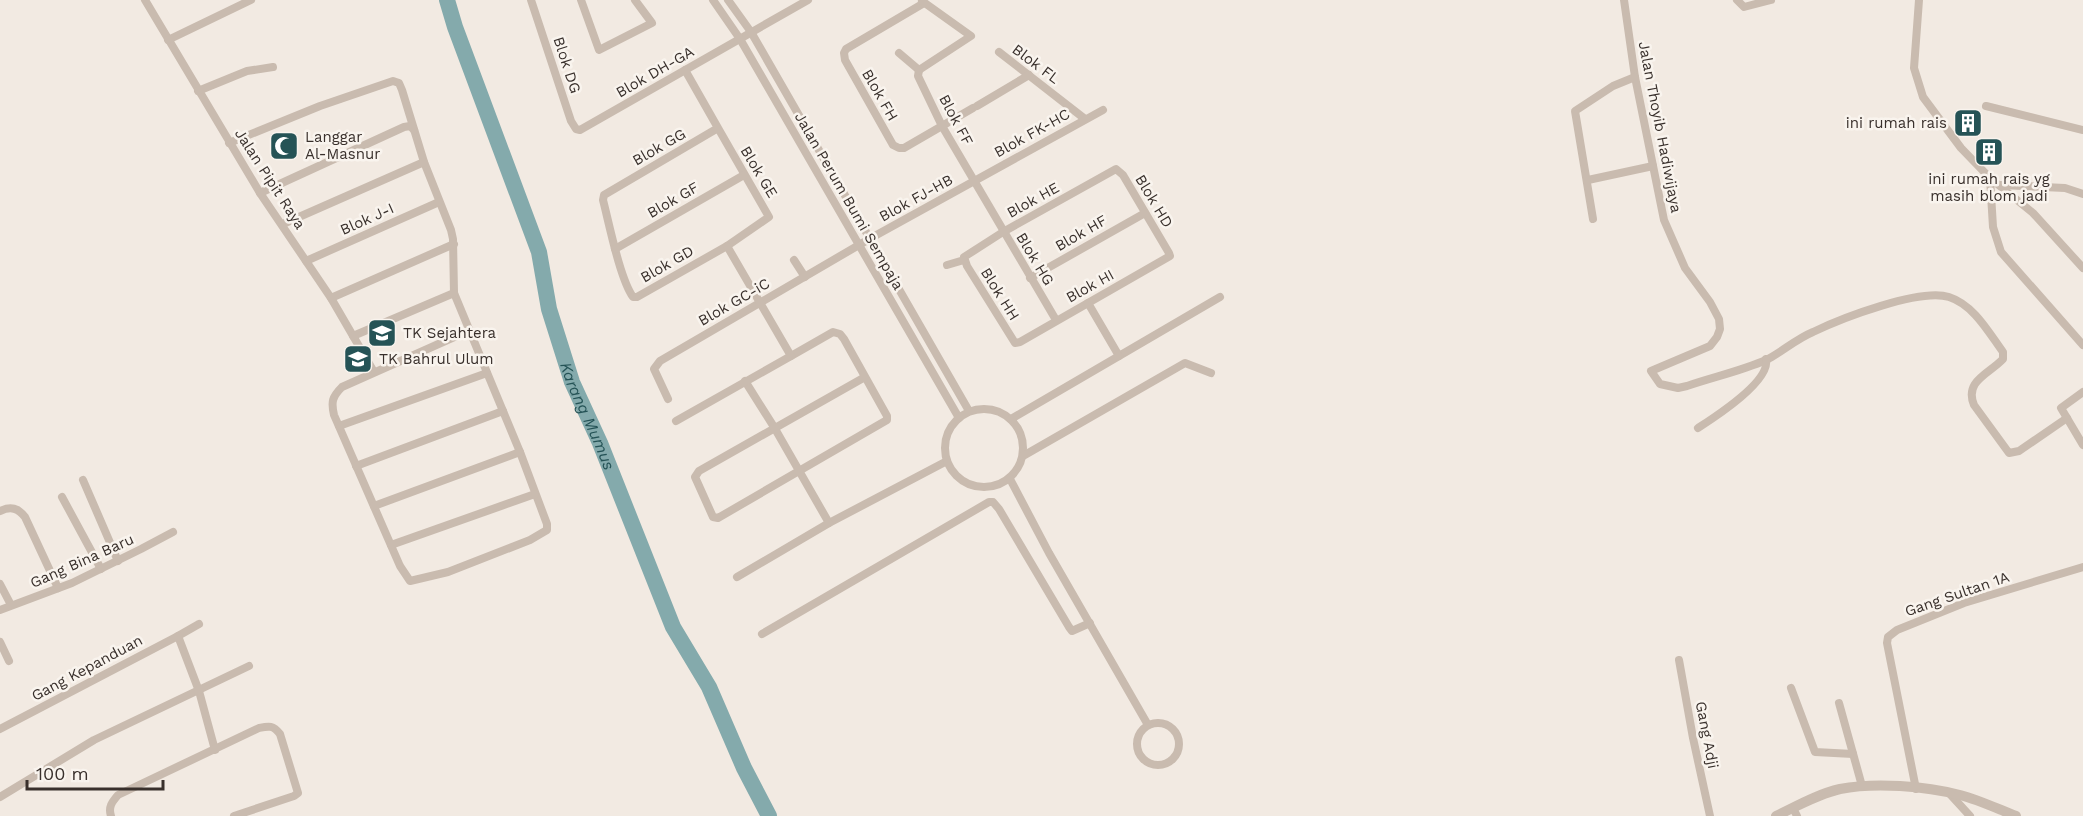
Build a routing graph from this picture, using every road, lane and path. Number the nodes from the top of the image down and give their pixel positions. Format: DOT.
graph roads {
  1 [pos="145,0"];
  2 [pos="251,0"];
  3 [pos="531,0"];
  4 [pos="581,0"];
  5 [pos="636,0"];
  6 [pos="712,0"];
  7 [pos="728,0"];
  8 [pos="808,0"];
  9 [pos="1624,0"];
  10 [pos="1737,0"];
  11 [pos="1771,0"];
  12 [pos="1919,0"];
  13 [pos="923,2"];
  14 [pos="751,32"];
  15 [pos="740,39"];
  16 [pos="168,40"];
  17 [pos="899,52"];
  18 [pos="999,52"];
  19 [pos="273,67"];
  20 [pos="685,70"];
  21 [pos="919,70"];
  22 [pos="1029,75"];
  23 [pos="1635,78"];
  24 [pos="198,91"];
  25 [pos="1986,106"];
  26 [pos="1103,110"];
  27 [pos="1085,119"];
  28 [pos="942,126"];
  29 [pos="584,128"];
  30 [pos="718,128"];
  31 [pos="414,130"];
  32 [pos="2083,130"];
  33 [pos="230,143"];
  34 [pos="424,162"];
  35 [pos="1653,166"];
  36 [pos="1113,171"];
  37 [pos="744,175"];
  38 [pos="1990,178"];
  39 [pos="1588,180"];
  40 [pos="974,181"];
  41 [pos="2001,186"];
  42 [pos="260,193"];
  43 [pos="2083,194"];
  44 [pos="439,202"];
  45 [pos="1145,213"];
  46 [pos="1593,219"];
  47 [pos="283,224"];
  48 [pos="1003,232"];
  49 [pos="871,238"];
  50 [pos="454,244"];
  51 [pos="727,246"];
  52 [pos="859,246"];
  53 [pos="615,249"];
  54 [pos="1169,253"];
  55 [pos="966,257"];
  56 [pos="794,260"];
  57 [pos="306,261"];
  58 [pos="947,265"];
  59 [pos="2083,268"];
  60 [pos="805,277"];
  61 [pos="1030,278"];
  62 [pos="454,293"];
  63 [pos="1220,297"];
  64 [pos="332,298"];
  65 [pos="760,302"];
  66 [pos="1088,303"];
  67 [pos="1056,320"];
  68 [pos="470,330"];
  69 [pos="353,336"];
  70 [pos="1020,342"];
  71 [pos="2083,345"];
  72 [pos="790,356"];
  73 [pos="1119,356"];
  74 [pos="1766,359"];
  75 [pos="374,372"];
  76 [pos="487,373"];
  77 [pos="1210,374"];
  78 [pos="865,377"];
  79 [pos="745,381"];
  80 [pos="2083,392"];
  81 [pos="668,399"];
  82 [pos="503,411"];
  83 [pos="969,411"];
  84 [pos="958,418"];
  85 [pos="2067,418"];
  86 [pos="1011,419"];
  87 [pos="676,421"];
  88 [pos="339,426"];
  89 [pos="774,427"];
  90 [pos="1698,428"];
  91 [pos="2083,445"];
  92 [pos="520,452"];
  93 [pos="1023,456"];
  94 [pos="946,461"];
  95 [pos="356,466"];
  96 [pos="799,471"];
  97 [pos="1010,479"];
  98 [pos="83,480"];
  99 [pos="535,494"];
  100 [pos="62,497"];
  101 [pos="374,506"];
  102 [pos="0,511"];
  103 [pos="829,523"];
  104 [pos="173,532"];
  105 [pos="391,545"];
  106 [pos="118,561"];
  107 [pos="2083,567"];
  108 [pos="101,569"];
  109 [pos="737,576"];
  110 [pos="0,584"];
  111 [pos="58,588"];
  112 [pos="11,605"];
  113 [pos="0,610"];
  114 [pos="1090,623"];
  115 [pos="199,624"];
  116 [pos="762,634"];
  117 [pos="178,636"];
  118 [pos="0,642"];
  119 [pos="1679,660"];
  120 [pos="9,661"];
  121 [pos="249,666"];
  122 [pos="1791,688"];
  123 [pos="199,691"];
  124 [pos="1839,703"];
  125 [pos="1148,725"];
  126 [pos="0,729"];
  127 [pos="215,750"];
  128 [pos="1853,754"];
  129 [pos="1862,786"];
  130 [pos="1916,789"];
  131 [pos="1949,793"];
  132 [pos="0,796"];
  133 [pos="1795,812"];
  134 [pos="111,816"];
  135 [pos="234,816"];
  136 [pos="1710,816"];
  137 [pos="1776,816"];
  138 [pos="1970,816"];
  139 [pos="2016,816"];
  1 -- 16 [label="street, Jalan Pipit Raya"];
  2 -- 16 [label="street"];
  3 -- 29 [label="street, Blok DG"];
  4 -- 5 [label="street"];
  6 -- 15 [label="street, Jalan Perum Bumi Sempaja"];
  7 -- 14 [label="street, Jalan Perum Bumi Sempaja"];
  8 -- 14 [label="street, Blok DH-GA"];
  9 -- 23 [label="street, Jalan Thoyib Hadiwijaya"];
  10 -- 11 [label="street"];
  12 -- 38 [label="street"];
  13 -- 21 [label="street"];
  13 -- 28 [label="street, Blok FH"];
  14 -- 15 [label="street, Blok DH-GA"];
  14 -- 49 [label="street, Jalan Perum Bumi Sempaja"];
  15 -- 20 [label="street, Blok DH-GA"];
  15 -- 52 [label="street, Jalan Perum Bumi Sempaja"];
  16 -- 24 [label="street, Jalan Pipit Raya"];
  17 -- 21 [label="street"];
  18 -- 22 [label="street, Blok FL"];
  19 -- 24 [label="street"];
  20 -- 29 [label="street, Blok DH-GA"];
  20 -- 30 [label="street"];
  21 -- 28 [label="street, Blok FF"];
  22 -- 27 [label="street, Blok FL"];
  22 -- 28 [label="street"];
  23 -- 35 [label="street, Jalan Thoyib Hadiwijaya"];
  23 -- 39 [label="street"];
  24 -- 33 [label="street, Jalan Pipit Raya"];
  25 -- 32 [label="street"];
  26 -- 27 [label="street, Blok FK-HC"];
  27 -- 40 [label="street, Blok FK-HC"];
  28 -- 40 [label="street, Blok FF"];
  30 -- 37 [label="street, Blok GE"];
  30 -- 53 [label="street, Blok GG"];
  31 -- 33 [label="street"];
  31 -- 34 [label="street"];
  31 -- 42 [label="street"];
  33 -- 42 [label="street, Jalan Pipit Raya"];
  34 -- 44 [label="street"];
  34 -- 47 [label="street"];
  35 -- 39 [label="street"];
  35 -- 74 [label="street, Jalan Thoyib Hadiwijaya"];
  36 -- 45 [label="street, Blok HD"];
  36 -- 48 [label="street, Blok HE"];
  37 -- 51 [label="street, Blok GE"];
  37 -- 53 [label="street, Blok GF"];
  38 -- 41 [label="street"];
  38 -- 71 [label="street"];
  39 -- 46 [label="street"];
  40 -- 48 [label="street, Blok HG"];
  40 -- 49 [label="street, Blok FJ-HB"];
  41 -- 43 [label="street"];
  41 -- 59 [label="street"];
  42 -- 47 [label="street, Jalan Pipit Raya"];
  44 -- 50 [label="street"];
  44 -- 57 [label="street, Blok J-I"];
  45 -- 54 [label="street, Blok HD"];
  45 -- 61 [label="street, Blok HF"];
  47 -- 57 [label="street, Jalan Pipit Raya"];
  48 -- 55 [label="street, Blok HE"];
  48 -- 61 [label="street, Blok HG"];
  49 -- 52 [label="street, Blok FJ-HB"];
  49 -- 83 [label="street, Jalan Perum Bumi Sempaja"];
  50 -- 62 [label="street"];
  50 -- 64 [label="street"];
  51 -- 53 [label="street, Blok GD"];
  51 -- 65 [label="street"];
  52 -- 60 [label="street, Blok GC-iC"];
  52 -- 84 [label="street, Jalan Perum Bumi Sempaja"];
  54 -- 66 [label="street, Blok HI"];
  55 -- 58 [label="street, Blok HE"];
  55 -- 70 [label="street, Blok HH"];
  56 -- 60 [label="street"];
  57 -- 64 [label="street, Jalan Pipit Raya"];
  60 -- 65 [label="street, Blok GC-iC"];
  61 -- 67 [label="street, Blok HG"];
  62 -- 68 [label="street"];
  62 -- 69 [label="street"];
  63 -- 73 [label="street"];
  64 -- 69 [label="street, Jalan Pipit Raya"];
  65 -- 72 [label="street"];
  65 -- 81 [label="street, Blok GC-iC"];
  66 -- 67 [label="street, Blok HI"];
  66 -- 73 [label="street"];
  67 -- 70 [label="street, Blok HI"];
  68 -- 75 [label="street"];
  68 -- 76 [label="street"];
  69 -- 75 [label="street, Jalan Pipit Raya"];
  72 -- 78 [label="street"];
  72 -- 79 [label="street"];
  73 -- 86 [label="street"];
  74 -- 85 [label="street"];
  74 -- 90 [label="street"];
  75 -- 88 [label="street"];
  76 -- 82 [label="street"];
  76 -- 88 [label="street"];
  77 -- 93 [label="street"];
  78 -- 89 [label="street"];
  78 -- 96 [label="street"];
  79 -- 87 [label="street"];
  79 -- 89 [label="street"];
  80 -- 85 [label="street"];
  82 -- 92 [label="street"];
  82 -- 95 [label="street"];
  83 -- 84 [label="street"];
  83 -- 86 [label="street"];
  84 -- 94 [label="street"];
  85 -- 91 [label="street"];
  86 -- 93 [label="street"];
  88 -- 95 [label="street"];
  89 -- 96 [label="street"];
  89 -- 96 [label="street"];
  92 -- 99 [label="street"];
  92 -- 101 [label="street"];
  93 -- 97 [label="street"];
  94 -- 97 [label="street"];
  94 -- 103 [label="street"];
  95 -- 101 [label="street"];
  96 -- 103 [label="street"];
  97 -- 114 [label="street"];
  98 -- 106 [label="street"];
  99 -- 105 [label="street"];
  99 -- 105 [label="street"];
  100 -- 108 [label="street"];
  101 -- 105 [label="street"];
  102 -- 111 [label="street"];
  103 -- 109 [label="street"];
  104 -- 106 [label="street, Gang Bina Baru"];
  106 -- 108 [label="street, Gang Bina Baru"];
  107 -- 130 [label="street, Gang Sultan 1A"];
  108 -- 111 [label="street, Gang Bina Baru"];
  110 -- 112 [label="street"];
  111 -- 112 [label="street, Gang Bina Baru"];
  112 -- 113 [label="street, Gang Bina Baru"];
  114 -- 116 [label="street"];
  114 -- 125 [label="street"];
  115 -- 117 [label="street, Gang Kepanduan"];
  117 -- 123 [label="street"];
  117 -- 126 [label="street, Gang Kepanduan"];
  118 -- 120 [label="street"];
  119 -- 136 [label="street, Gang Adji"];
  121 -- 123 [label="street"];
  122 -- 128 [label="street"];
  123 -- 127 [label="street"];
  123 -- 132 [label="street"];
  124 -- 128 [label="street"];
  125 -- 125 [label="street"];
  127 -- 134 [label="street"];
  127 -- 135 [label="street"];
  128 -- 129 [label="street"];
  129 -- 130 [label="street"];
  129 -- 133 [label="street"];
  130 -- 131 [label="street"];
  131 -- 138 [label="street"];
  131 -- 139 [label="street"];
  133 -- 137 [label="street"];
}
